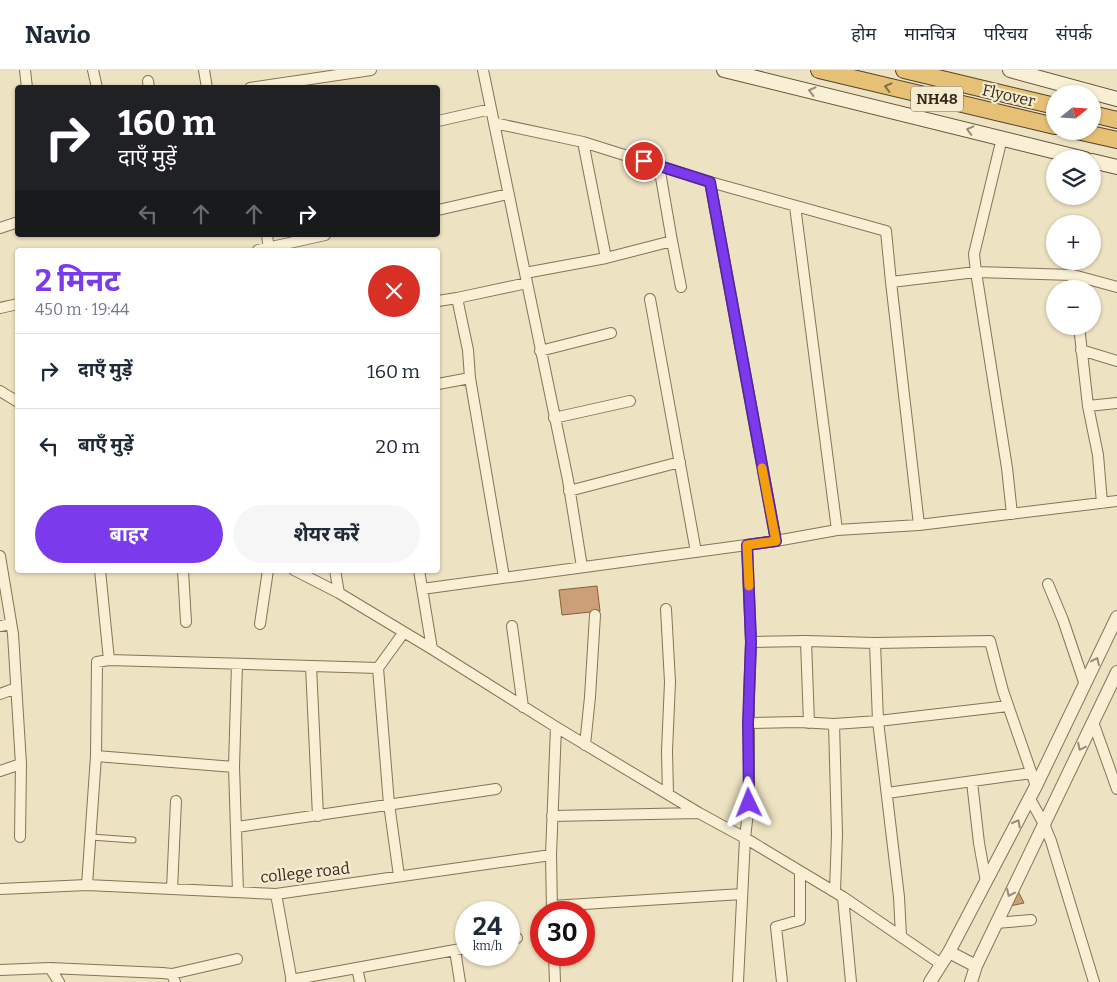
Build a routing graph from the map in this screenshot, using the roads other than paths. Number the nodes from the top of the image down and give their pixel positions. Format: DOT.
graph roads {
  1 [pos="24,70"];
  2 [pos="93,70"];
  3 [pos="204,70"];
  4 [pos="371,70"];
  5 [pos="483,70"];
  6 [pos="724,70"];
  7 [pos="819,70"];
  8 [pos="904,70"];
  9 [pos="1010,70"];
  10 [pos="314,74"];
  11 [pos="26,85"];
  12 [pos="96,85"];
  13 [pos="206,85"];
  14 [pos="264,85"];
  15 [pos="1117,99"];
  16 [pos="1046,104"];
  17 [pos="491,109"];
  18 [pos="1101,116"];
  19 [pos="1117,120"];
  20 [pos="440,121"];
  21 [pos="494,123"];
  22 [pos="1046,124"];
  23 [pos="1101,136"];
  24 [pos="1002,138"];
  25 [pos="1117,140"];
  26 [pos="583,142"];
  27 [pos="1049,150"];
  28 [pos="1101,163"];
  29 [pos="659,166"];
  30 [pos="1117,167"];
  31 [pos="710,182"];
  32 [pos="508,194"];
  33 [pos="795,206"];
  34 [pos="440,210"];
  35 [pos="15,223"];
  36 [pos="0,228"];
  37 [pos="317,237"];
  38 [pos="672,241"];
  39 [pos="273,248"];
  40 [pos="606,258"];
  41 [pos="976,272"];
  42 [pos="1073,276"];
  43 [pos="526,278"];
  44 [pos="1074,280"];
  45 [pos="891,282"];
  46 [pos="681,287"];
  47 [pos="1117,287"];
  48 [pos="457,298"];
  49 [pos="650,299"];
  50 [pos="440,301"];
  51 [pos="15,305"];
  52 [pos="0,308"];
  53 [pos="611,334"];
  54 [pos="1080,335"];
  55 [pos="1081,350"];
  56 [pos="540,351"];
  57 [pos="1117,361"];
  58 [pos="470,378"];
  59 [pos="440,384"];
  60 [pos="0,391"];
  61 [pos="15,400"];
  62 [pos="630,401"];
  63 [pos="1117,402"];
  64 [pos="1088,406"];
  65 [pos="554,418"];
  66 [pos="680,462"];
  67 [pos="569,491"];
  68 [pos="1117,501"];
  69 [pos="1102,503"];
  70 [pos="1012,514"];
  71 [pos="919,525"];
  72 [pos="837,530"];
  73 [pos="776,541"];
  74 [pos="747,545"];
  75 [pos="696,552"];
  76 [pos="0,556"];
  77 [pos="582,567"];
  78 [pos="100,573"];
  79 [pos="183,573"];
  80 [pos="268,573"];
  81 [pos="300,573"];
  82 [pos="336,573"];
  83 [pos="419,573"];
  84 [pos="504,577"];
  85 [pos="1048,584"];
  86 [pos="422,589"];
  87 [pos="339,593"];
  88 [pos="666,609"];
  89 [pos="595,615"];
  90 [pos="1117,617"];
  91 [pos="186,622"];
  92 [pos="11,624"];
  93 [pos="260,624"];
  94 [pos="0,626"];
  95 [pos="512,626"];
  96 [pos="404,632"];
  97 [pos="806,641"];
  98 [pos="751,642"];
  99 [pos="875,643"];
  100 [pos="432,649"];
  101 [pos="109,660"];
  102 [pos="237,664"];
  103 [pos="311,666"];
  104 [pos="378,668"];
  105 [pos="1117,672"];
  106 [pos="1085,685"];
  107 [pos="16,688"];
  108 [pos="0,694"];
  109 [pos="1008,706"];
  110 [pos="523,707"];
  111 [pos="878,721"];
  112 [pos="1093,722"];
  113 [pos="748,723"];
  114 [pos="809,723"];
  115 [pos="834,724"];
  116 [pos="556,727"];
  117 [pos="585,745"];
  118 [pos="96,756"];
  119 [pos="21,764"];
  120 [pos="234,767"];
  121 [pos="0,771"];
  122 [pos="1031,773"];
  123 [pos="972,782"];
  124 [pos="1036,786"];
  125 [pos="496,789"];
  126 [pos="1117,789"];
  127 [pos="887,793"];
  128 [pos="668,794"];
  129 [pos="1030,799"];
  130 [pos="176,801"];
  131 [pos="389,804"];
  132 [pos="698,813"];
  133 [pos="318,816"];
  134 [pos="552,816"];
  135 [pos="1044,824"];
  136 [pos="237,827"];
  137 [pos="20,837"];
  138 [pos="91,837"];
  139 [pos="745,838"];
  140 [pos="133,840"];
  141 [pos="551,855"];
  142 [pos="800,872"];
  143 [pos="399,876"];
  144 [pos="986,882"];
  145 [pos="87,885"];
  146 [pos="0,889"];
  147 [pos="172,889"];
  148 [pos="238,892"];
  149 [pos="276,894"];
  150 [pos="742,894"];
  151 [pos="839,895"];
  152 [pos="552,901"];
  153 [pos="595,906"];
  154 [pos="1031,920"];
  155 [pos="996,923"];
  156 [pos="901,936"];
  157 [pos="454,950"];
  158 [pos="949,952"];
  159 [pos="237,959"];
  160 [pos="942,964"];
  161 [pos="554,966"];
  162 [pos="976,966"];
  163 [pos="50,968"];
  164 [pos="357,968"];
  165 [pos="0,970"];
  166 [pos="174,978"];
  167 [pos="292,981"];
  168 [pos="59,982"];
  169 [pos="360,982"];
  170 [pos="460,982"];
  171 [pos="555,982"];
  172 [pos="738,982"];
  173 [pos="782,982"];
  174 [pos="851,982"];
  175 [pos="930,982"];
  176 [pos="971,982"];
  177 [pos="1094,982"];
  1 -- 11 [label="street"];
  2 -- 12 [label="street"];
  3 -- 13 [label="street"];
  4 -- 10 [label="street"];
  5 -- 17 [label="street"];
  24 -- 6 [label="main road, one-way"];
  22 -- 7 [label="highway, Flyover / NH48, one-way"];
  8 -- 16 [label="highway, Flyover / NH48"];
  9 -- 15 [label="main road"];
  10 -- 14 [label="street"];
  17 -- 20 [label="street"];
  17 -- 21 [label="street"];
  18 -- 19 [label="highway"];
  21 -- 26 [label="street"];
  21 -- 32 [label="street"];
  23 -- 25 [label="highway"];
  24 -- 27 [label="main road"];
  24 -- 41 [label="street"];
  26 -- 29 [label="street"];
  26 -- 40 [label="street"];
  28 -- 30 [label="main road"];
  29 -- 31 [label="street"];
  29 -- 38 [label="street"];
  31 -- 33 [label="street"];
  31 -- 73 [label="street"];
  32 -- 34 [label="street"];
  32 -- 43 [label="street"];
  33 -- 45 [label="street"];
  33 -- 72 [label="street"];
  35 -- 36 [label="street"];
  37 -- 39 [label="street"];
  38 -- 40 [label="street"];
  38 -- 46 [label="street"];
  40 -- 43 [label="street"];
  41 -- 42 [label="street"];
  41 -- 45 [label="street"];
  41 -- 70 [label="street"];
  42 -- 44 [label="street"];
  42 -- 47 [label="street"];
  43 -- 48 [label="street"];
  43 -- 56 [label="street"];
  45 -- 71 [label="street"];
  48 -- 50 [label="street"];
  48 -- 58 [label="street"];
  49 -- 66 [label="street"];
  51 -- 52 [label="street"];
  53 -- 56 [label="street"];
  54 -- 55 [label="street"];
  55 -- 57 [label="street"];
  55 -- 64 [label="street"];
  56 -- 65 [label="street"];
  58 -- 59 [label="street"];
  58 -- 84 [label="street"];
  60 -- 61 [label="street"];
  62 -- 65 [label="street"];
  63 -- 64 [label="street"];
  64 -- 69 [label="street"];
  65 -- 67 [label="street"];
  66 -- 67 [label="street"];
  66 -- 75 [label="street"];
  67 -- 77 [label="street"];
  68 -- 69 [label="street"];
  69 -- 70 [label="street"];
  70 -- 71 [label="street"];
  71 -- 72 [label="street"];
  72 -- 73 [label="street"];
  73 -- 74 [label="street"];
  74 -- 75 [label="street"];
  74 -- 98 [label="street"];
  75 -- 77 [label="street"];
  76 -- 92 [label="street"];
  77 -- 84 [label="street"];
  78 -- 101 [label="street"];
  79 -- 91 [label="street"];
  80 -- 93 [label="street"];
  81 -- 87 [label="street"];
  82 -- 87 [label="street"];
  83 -- 86 [label="street"];
  84 -- 86 [label="street"];
  85 -- 106 [label="street"];
  86 -- 100 [label="street"];
  87 -- 96 [label="street"];
  88 -- 128 [label="street"];
  89 -- 117 [label="street"];
  106 -- 90 [label="street, one-way"];
  92 -- 94 [label="street"];
  92 -- 107 [label="street"];
  95 -- 110 [label="street"];
  96 -- 100 [label="street"];
  96 -- 104 [label="street"];
  97 -- 98 [label="street"];
  97 -- 99 [label="street"];
  97 -- 114 [label="street"];
  98 -- 113 [label="street"];
  99 -- 109 [label="street"];
  99 -- 111 [label="street"];
  100 -- 110 [label="street"];
  101 -- 102 [label="street"];
  101 -- 118 [label="street"];
  102 -- 103 [label="street"];
  102 -- 120 [label="street"];
  103 -- 104 [label="street"];
  103 -- 133 [label="street"];
  104 -- 131 [label="street"];
  105 -- 112 [label="street"];
  106 -- 124 [label="street"];
  107 -- 108 [label="street"];
  107 -- 119 [label="street"];
  109 -- 111 [label="street"];
  109 -- 122 [label="street"];
  110 -- 116 [label="street"];
  111 -- 115 [label="street"];
  111 -- 127 [label="street"];
  112 -- 126 [label="street"];
  112 -- 135 [label="street, one-way"];
  113 -- 114 [label="street"];
  113 -- 139 [label="street"];
  114 -- 115 [label="street"];
  115 -- 151 [label="street"];
  116 -- 117 [label="street"];
  116 -- 134 [label="street"];
  117 -- 128 [label="street"];
  118 -- 120 [label="street"];
  118 -- 138 [label="street"];
  119 -- 121 [label="street"];
  119 -- 137 [label="street"];
  120 -- 136 [label="street"];
  122 -- 123 [label="street"];
  122 -- 124 [label="street"];
  123 -- 127 [label="street"];
  123 -- 144 [label="street"];
  124 -- 129 [label="street"];
  125 -- 131 [label="street"];
  127 -- 156 [label="street"];
  128 -- 132 [label="street"];
  129 -- 135 [label="street"];
  144 -- 129 [label="street, one-way"];
  130 -- 147 [label="street"];
  131 -- 133 [label="street"];
  131 -- 143 [label="street"];
  132 -- 134 [label="street"];
  132 -- 139 [label="street"];
  133 -- 136 [label="street"];
  134 -- 141 [label="street"];
  135 -- 155 [label="street, one-way"];
  135 -- 177 [label="street"];
  136 -- 148 [label="street"];
  138 -- 140 [label="lane"];
  138 -- 145 [label="street"];
  139 -- 142 [label="street"];
  139 -- 150 [label="street"];
  141 -- 143 [label="street, college road"];
  141 -- 152 [label="street"];
  142 -- 151 [label="street"];
  142 -- 173 [label="street"];
  143 -- 149 [label="street, college road"];
  144 -- 158 [label="street"];
  145 -- 146 [label="street, college road"];
  145 -- 147 [label="street, college road"];
  147 -- 148 [label="street, college road"];
  148 -- 149 [label="street, college road"];
  149 -- 167 [label="street"];
  150 -- 153 [label="street"];
  150 -- 172 [label="street"];
  151 -- 156 [label="street"];
  151 -- 174 [label="street"];
  154 -- 155 [label="street"];
  155 -- 162 [label="street"];
  156 -- 160 [label="street"];
  157 -- 164 [label="street"];
  157 -- 170 [label="street"];
  158 -- 160 [label="street"];
  158 -- 162 [label="street"];
  159 -- 166 [label="street"];
  160 -- 175 [label="street"];
  161 -- 171 [label="street"];
  162 -- 176 [label="street"];
  163 -- 165 [label="street"];
  163 -- 166 [label="street"];
  163 -- 168 [label="street"];
  164 -- 167 [label="street"];
  164 -- 169 [label="street"];
}
